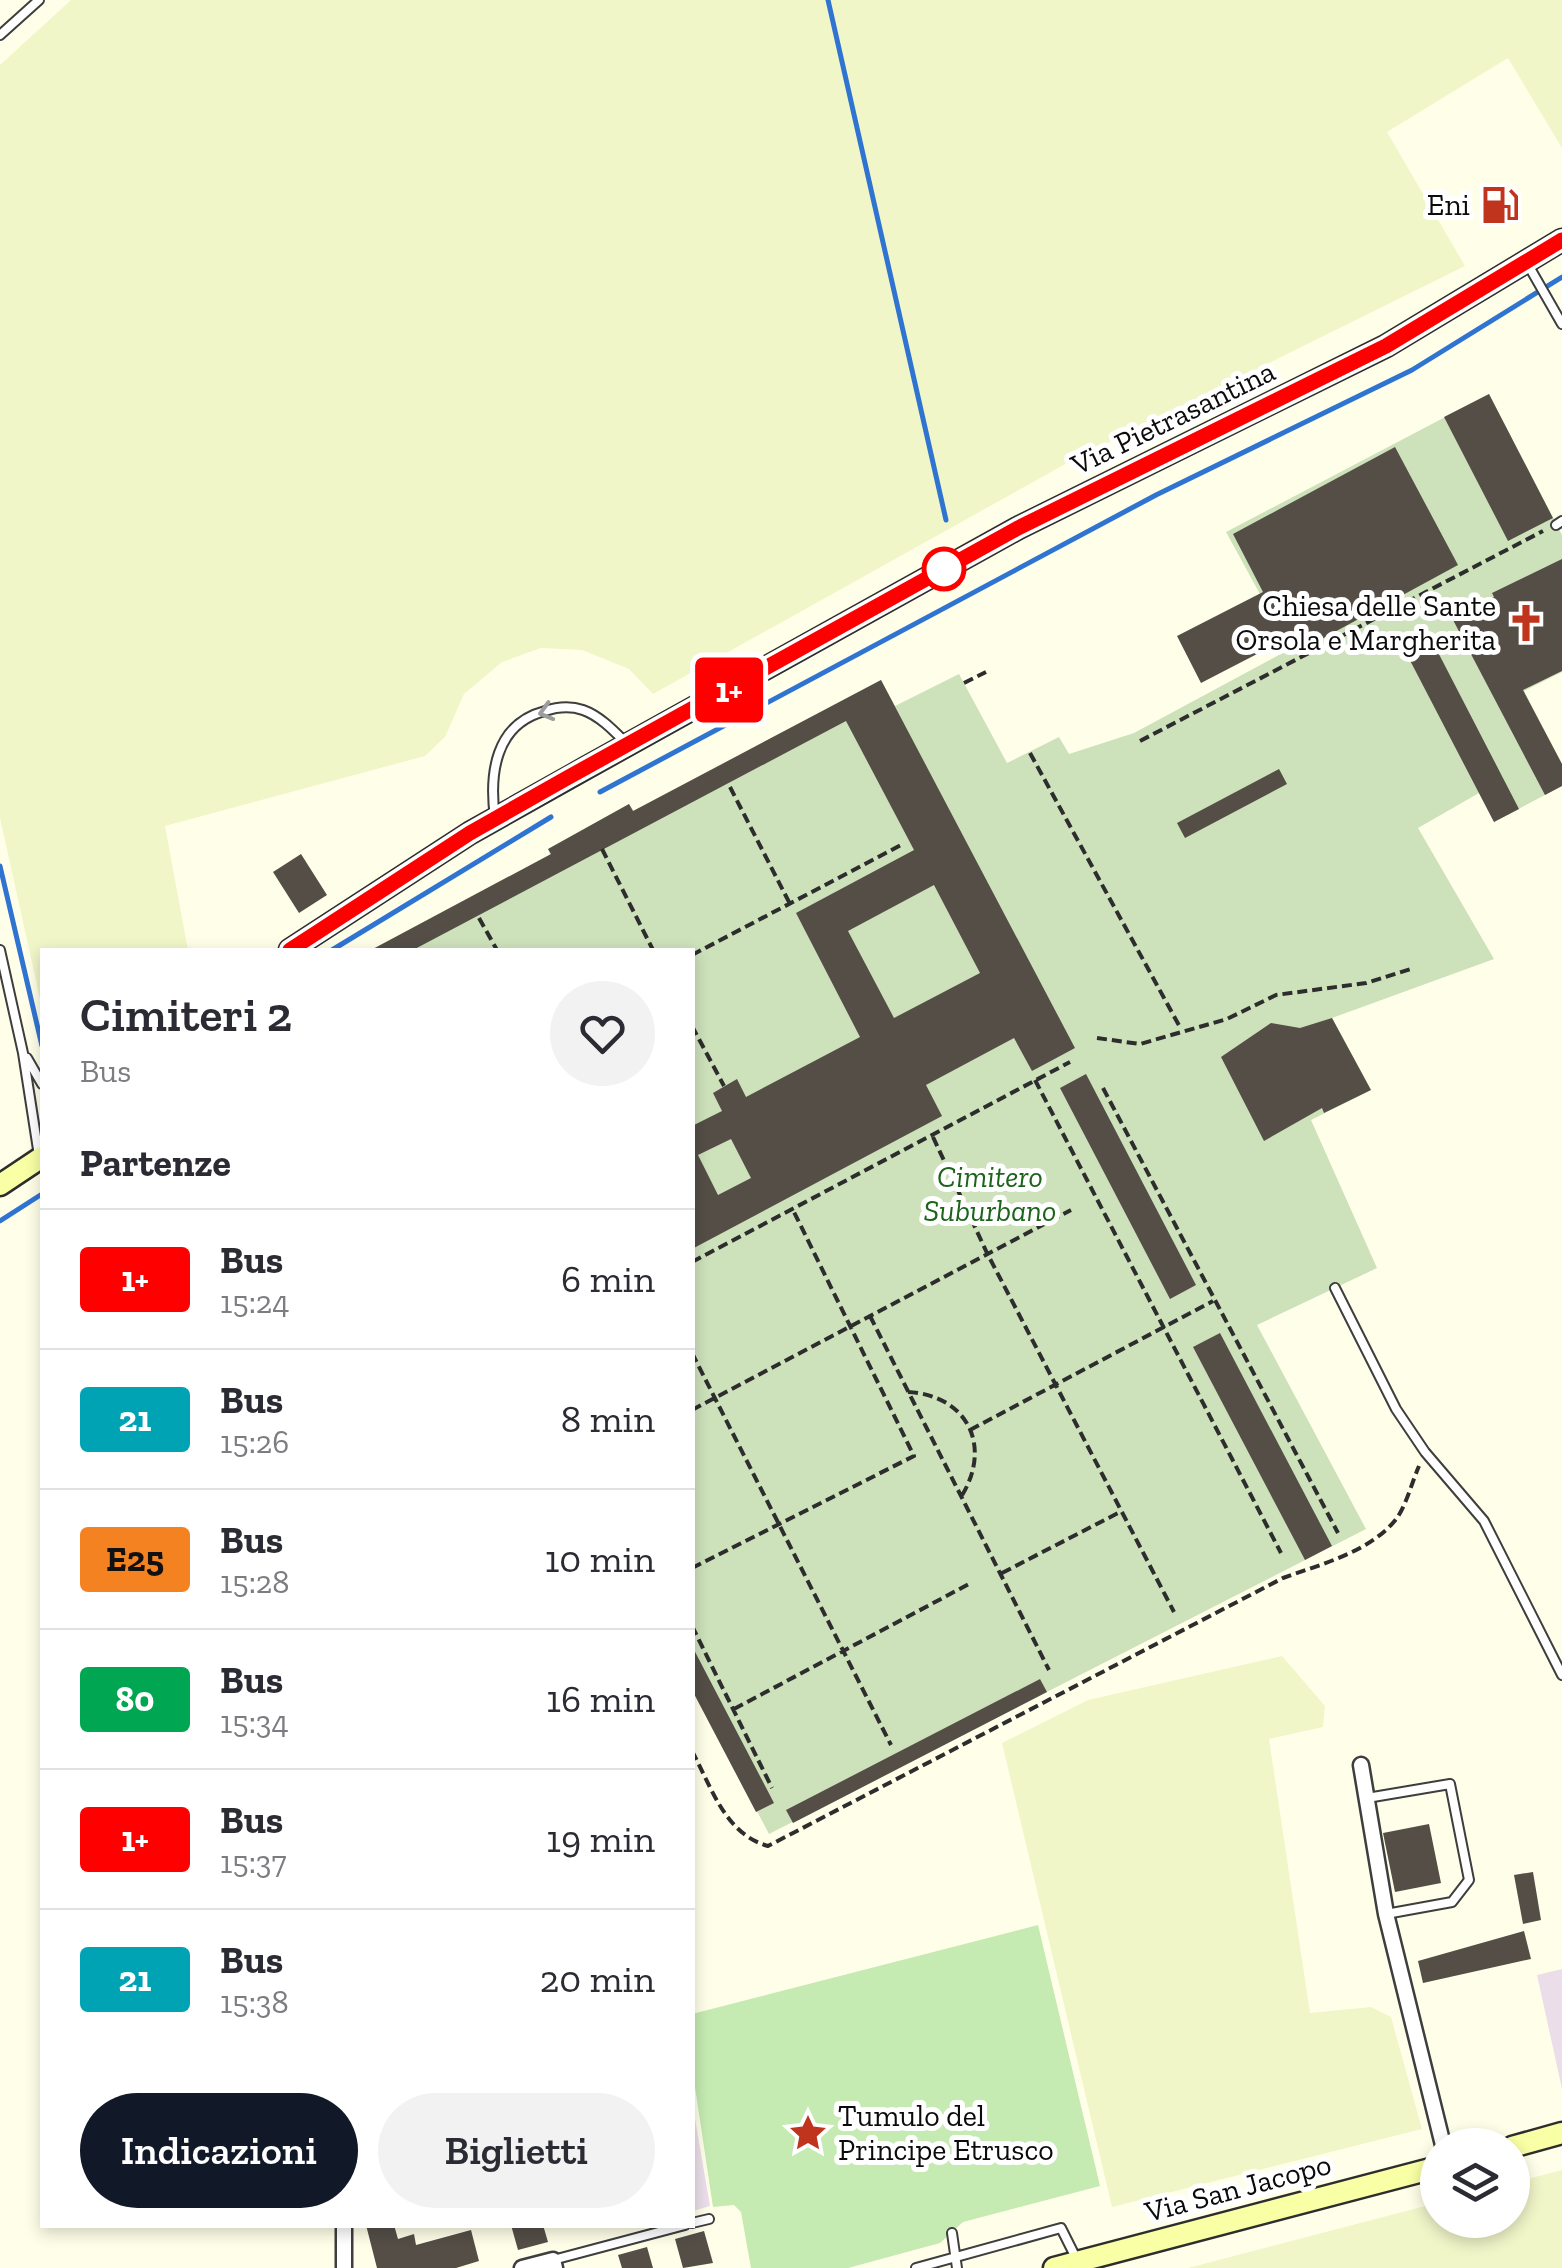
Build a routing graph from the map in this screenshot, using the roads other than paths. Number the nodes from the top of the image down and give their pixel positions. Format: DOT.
graph roads {
  1 [pos="39,0"];
  2 [pos="0,35"];
  3 [pos="1562,240"];
  4 [pos="1531,269"];
  5 [pos="1561,319"];
  6 [pos="630,746"];
  7 [pos="496,819"];
  8 [pos="301,947"];
  9 [pos="0,950"];
  10 [pos="24,1052"];
  11 [pos="40,1080"];
  12 [pos="40,1152"];
  13 [pos="40,1159"];
  14 [pos="0,1185"];
  15 [pos="1335,1288"];
  16 [pos="1562,1675"];
  17 [pos="1361,1765"];
  18 [pos="1367,1798"];
  19 [pos="1386,1914"];
  20 [pos="1439,2128"];
  21 [pos="1562,2133"];
  22 [pos="1530,2141"];
  23 [pos="1420,2172"];
  24 [pos="710,2218"];
  25 [pos="695,2222"];
  26 [pos="344,2228"];
  27 [pos="675,2228"];
  28 [pos="952,2232"];
  29 [pos="955,2257"];
  30 [pos="1078,2262"];
  31 [pos="554,2264"];
  32 [pos="344,2268"];
  33 [pos="522,2268"];
  34 [pos="916,2268"];
  35 [pos="957,2268"];
  36 [pos="1054,2268"];
  1 -- 2 [label="lane"];
  3 -- 4 [label="street, Via Pietrasantina"];
  4 -- 5 [label="lane"];
  4 -- 6 [label="street, Via Pietrasantina"];
  6 -- 7 [label="street, Via Pietrasantina"];
  6 -- 7 [label="lane, one-way"];
  7 -- 8 [label="street, Via Pietrasantina"];
  9 -- 10 [label="lane"];
  10 -- 11 [label="lane"];
  10 -- 12 [label="lane"];
  13 -- 14 [label="street"];
  15 -- 16 [label="lane"];
  17 -- 18 [label="street"];
  18 -- 19 [label="street"];
  18 -- 19 [label="lane"];
  19 -- 20 [label="street"];
  21 -- 22 [label="street"];
  23 -- 30 [label="street, Via San Jacopo"];
  24 -- 25 [label="lane"];
  26 -- 32 [label="street"];
  27 -- 31 [label="lane"];
  28 -- 29 [label="lane"];
  29 -- 30 [label="lane"];
  29 -- 34 [label="lane"];
  29 -- 35 [label="lane"];
  30 -- 36 [label="street, Via San Jacopo"];
  31 -- 33 [label="street"];
}
